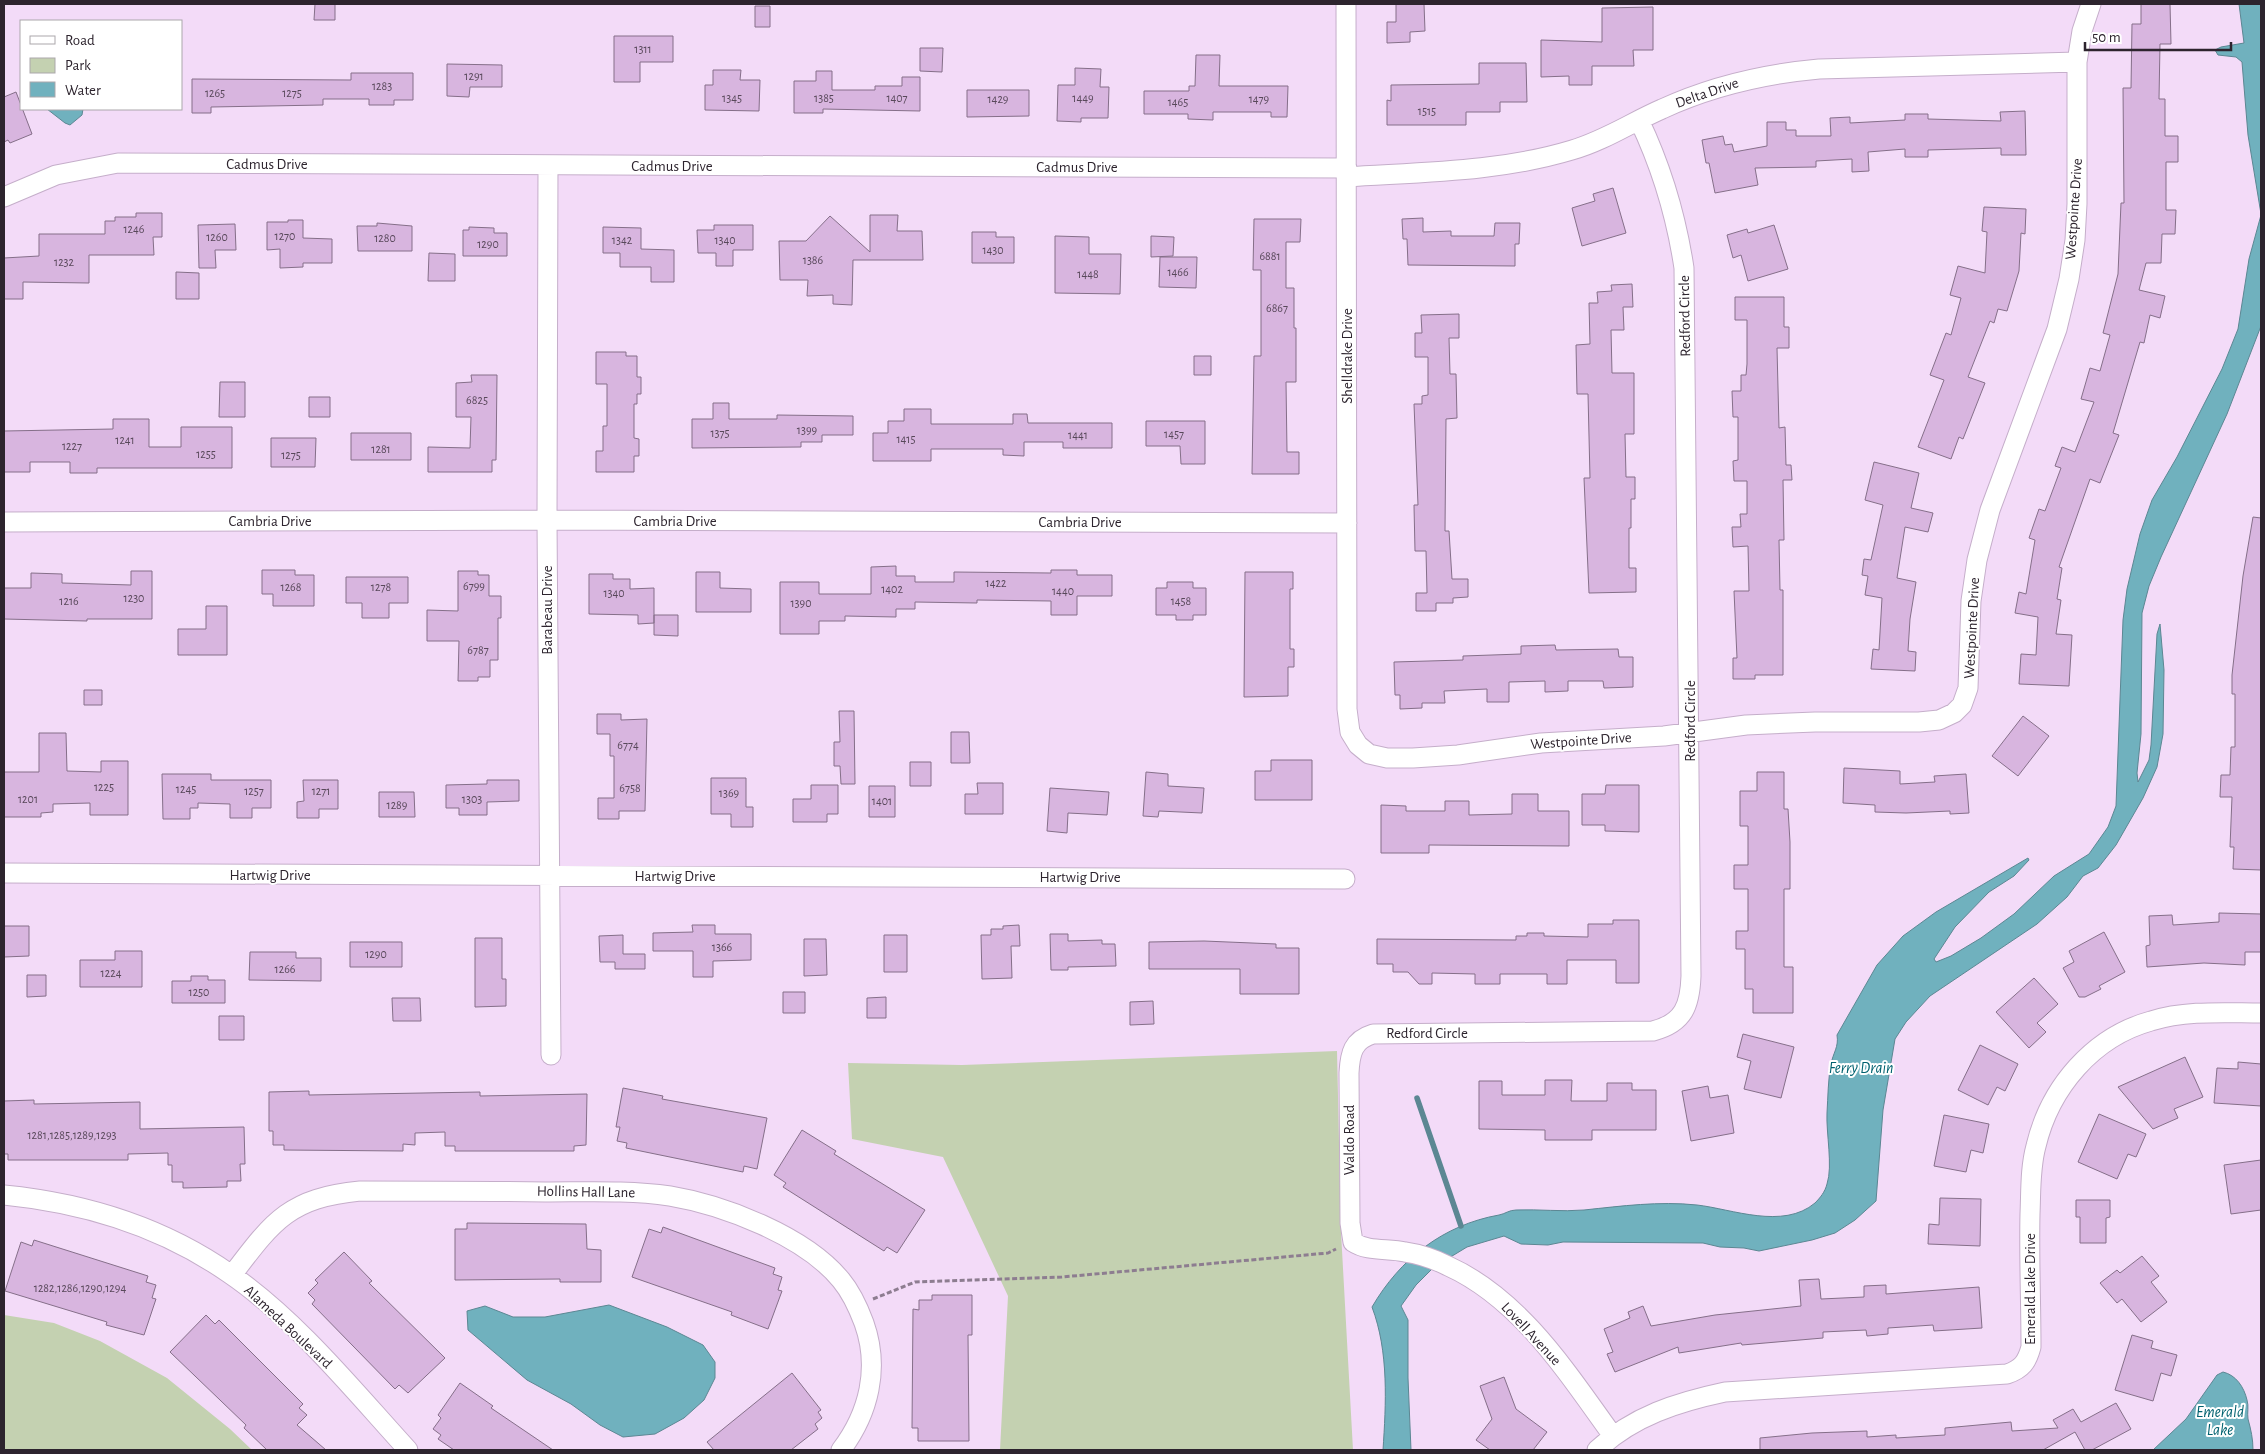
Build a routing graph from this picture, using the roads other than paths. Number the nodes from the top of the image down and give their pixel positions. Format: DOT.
graph roads {
  1 [pos="1346,4"];
  2 [pos="2090,4"];
  3 [pos="2077,62"];
  4 [pos="1639,120"];
  5 [pos="548,166"];
  6 [pos="1347,172"];
  7 [pos="4,197"];
  8 [pos="547,520"];
  9 [pos="4,522"];
  10 [pos="1347,523"];
  11 [pos="1347,709"];
  12 [pos="1690,732"];
  13 [pos="4,874"];
  14 [pos="548,876"];
  15 [pos="1346,879"];
  16 [pos="2261,1014"];
  17 [pos="1373,1034"];
  18 [pos="551,1055"];
  19 [pos="4,1194"];
  20 [pos="1360,1245"];
  21 [pos="232,1275"];
  22 [pos="1613,1436"];
  23 [pos="408,1450"];
  24 [pos="841,1450"];
  25 [pos="1597,1450"];
  1 -- 6 [label="street, Shelldrake Drive"];
  2 -- 3 [label="street, Westpointe Drive"];
  3 -- 4 [label="street, Delta Drive"];
  3 -- 12 [label="street, Westpointe Drive"];
  4 -- 6 [label="street, Delta Drive"];
  4 -- 12 [label="street, Redford Circle"];
  5 -- 6 [label="street, Cadmus Drive"];
  5 -- 7 [label="street, Cadmus Drive"];
  5 -- 8 [label="street, Barabeau Drive"];
  6 -- 10 [label="street, Shelldrake Drive"];
  8 -- 9 [label="street, Cambria Drive"];
  8 -- 10 [label="street, Cambria Drive"];
  8 -- 14 [label="street, Barabeau Drive"];
  10 -- 11 [label="street, Shelldrake Drive"];
  11 -- 12 [label="street, Westpointe Drive"];
  12 -- 17 [label="street, Redford Circle"];
  13 -- 14 [label="street, Hartwig Drive"];
  14 -- 15 [label="street, Hartwig Drive"];
  14 -- 18 [label="street, Barabeau Drive"];
  16 -- 22 [label="street, Emerald Lake Drive"];
  17 -- 20 [label="street, Waldo Road"];
  19 -- 21 [label="street, Alameda Boulevard"];
  20 -- 22 [label="street, Lovell Avenue"];
  21 -- 23 [label="street, Alameda Boulevard"];
  21 -- 24 [label="street, Hollins Hall Lane"];
  22 -- 25 [label="street, Emerald Lake Drive"];
}
